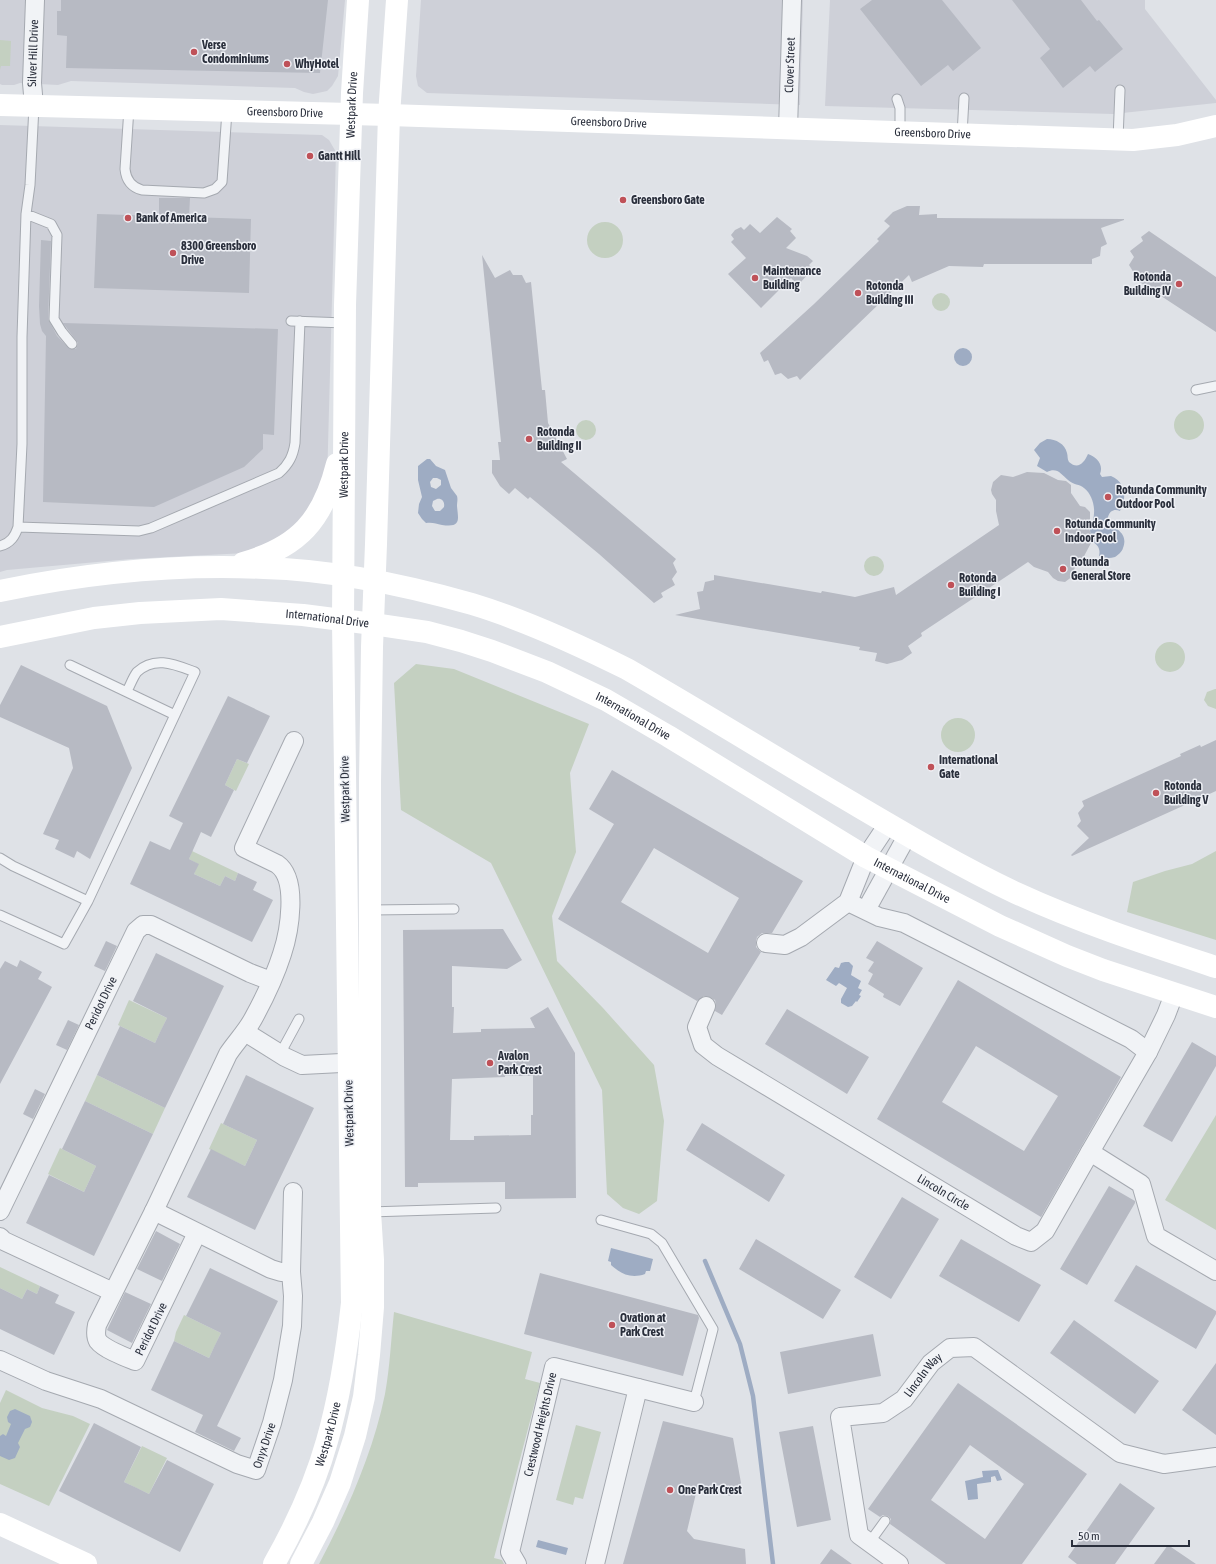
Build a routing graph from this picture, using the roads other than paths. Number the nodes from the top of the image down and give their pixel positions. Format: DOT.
graph roads {
  1 [pos="35,0"];
  2 [pos="358,0"];
  3 [pos="397,0"];
  4 [pos="792,0"];
  5 [pos="1120,90"];
  6 [pos="964,98"];
  7 [pos="897,99"];
  8 [pos="0,105"];
  9 [pos="34,106"];
  10 [pos="129,108"];
  11 [pos="227,111"];
  12 [pos="351,114"];
  13 [pos="389,116"];
  14 [pos="1216,126"];
  15 [pos="788,129"];
  16 [pos="900,133"];
  17 [pos="962,135"];
  18 [pos="1118,139"];
  19 [pos="26,214"];
  20 [pos="345,323"];
  21 [pos="72,344"];
  22 [pos="1216,386"];
  23 [pos="1196,390"];
  24 [pos="344,436"];
  25 [pos="18,527"];
  26 [pos="0,546"];
  27 [pos="232,567"];
  28 [pos="344,576"];
  29 [pos="375,581"];
  30 [pos="0,591"];
  31 [pos="342,620"];
  32 [pos="373,624"];
  33 [pos="0,637"];
  34 [pos="70,665"];
  35 [pos="127,691"];
  36 [pos="175,715"];
  37 [pos="294,741"];
  38 [pos="888,824"];
  39 [pos="907,836"];
  40 [pos="866,857"];
  41 [pos="0,858"];
  42 [pos="890,869"];
  43 [pos="88,901"];
  44 [pos="848,902"];
  45 [pos="454,909"];
  46 [pos="371,910"];
  47 [pos="866,910"];
  48 [pos="0,915"];
  49 [pos="766,943"];
  50 [pos="1216,967"];
  51 [pos="271,982"];
  52 [pos="1174,994"];
  53 [pos="706,1006"];
  54 [pos="1216,1007"];
  55 [pos="299,1019"];
  56 [pos="245,1032"];
  57 [pos="1148,1052"];
  58 [pos="280,1054"];
  59 [pos="370,1061"];
  60 [pos="348,1063"];
  61 [pos="1090,1152"];
  62 [pos="293,1192"];
  63 [pos="496,1208"];
  64 [pos="0,1211"];
  65 [pos="154,1211"];
  66 [pos="370,1212"];
  67 [pos="601,1220"];
  68 [pos="197,1233"];
  69 [pos="0,1237"];
  70 [pos="1216,1271"];
  71 [pos="291,1272"];
  72 [pos="112,1292"];
  73 [pos="0,1360"];
  74 [pos="638,1388"];
  75 [pos="694,1402"];
  76 [pos="1216,1457"];
  77 [pos="885,1520"];
  78 [pos="0,1524"];
  79 [pos="869,1543"];
  80 [pos="86,1564"];
  81 [pos="274,1564"];
  82 [pos="301,1564"];
  83 [pos="517,1564"];
  84 [pos="595,1564"];
  85 [pos="899,1564"];
  1 -- 9 [label="street, Silver Hill Drive"];
  2 -- 12 [label="main road, Westpark Drive"];
  3 -- 13 [label="main road, Westpark Drive"];
  4 -- 15 [label="street, Clover Street"];
  5 -- 18 [label="lane"];
  6 -- 17 [label="lane"];
  7 -- 16 [label="lane"];
  8 -- 9 [label="main road, Greensboro Drive"];
  9 -- 10 [label="main road, Greensboro Drive"];
  9 -- 19 [label="lane"];
  10 -- 11 [label="main road, Greensboro Drive"];
  10 -- 11 [label="lane"];
  11 -- 12 [label="main road, Greensboro Drive"];
  12 -- 13 [label="main road, Greensboro Drive"];
  12 -- 20 [label="main road, Westpark Drive"];
  13 -- 15 [label="main road, Greensboro Drive"];
  13 -- 29 [label="main road, Westpark Drive"];
  14 -- 18 [label="main road, Greensboro Drive"];
  15 -- 16 [label="main road, Greensboro Drive"];
  16 -- 17 [label="main road, Greensboro Drive"];
  17 -- 18 [label="main road, Greensboro Drive"];
  19 -- 21 [label="lane"];
  19 -- 25 [label="lane"];
  20 -- 24 [label="main road, Westpark Drive"];
  20 -- 25 [label="lane"];
  22 -- 23 [label="lane"];
  24 -- 27 [label="main road"];
  24 -- 28 [label="main road, Westpark Drive"];
  25 -- 26 [label="lane"];
  27 -- 28 [label="main road"];
  27 -- 30 [label="main road"];
  28 -- 29 [label="main road"];
  28 -- 31 [label="main road, Westpark Drive"];
  29 -- 32 [label="main road, Westpark Drive"];
  29 -- 38 [label="main road"];
  31 -- 32 [label="main road, International Drive"];
  31 -- 33 [label="main road, International Drive"];
  31 -- 60 [label="main road, Westpark Drive"];
  32 -- 40 [label="main road, International Drive"];
  32 -- 46 [label="main road, Westpark Drive"];
  34 -- 35 [label="lane"];
  35 -- 36 [label="lane"];
  35 -- 36 [label="lane"];
  36 -- 43 [label="lane"];
  37 -- 51 [label="street, Peridot Drive"];
  38 -- 39 [label="main road"];
  38 -- 40 [label="street"];
  39 -- 42 [label="street"];
  39 -- 50 [label="main road"];
  40 -- 42 [label="main road, International Drive"];
  40 -- 44 [label="street"];
  41 -- 43 [label="lane"];
  42 -- 47 [label="street"];
  42 -- 52 [label="main road, International Drive"];
  43 -- 48 [label="lane"];
  44 -- 47 [label="street"];
  44 -- 49 [label="street"];
  45 -- 46 [label="lane"];
  46 -- 59 [label="main road, Westpark Drive"];
  47 -- 57 [label="street"];
  51 -- 56 [label="street, Peridot Drive"];
  51 -- 64 [label="street, Peridot Drive"];
  52 -- 54 [label="main road, International Drive"];
  52 -- 57 [label="street, Lincoln Circle"];
  53 -- 61 [label="street, Lincoln Circle"];
  55 -- 58 [label="lane"];
  56 -- 58 [label="street"];
  56 -- 65 [label="street, Peridot Drive"];
  57 -- 61 [label="street, Lincoln Circle"];
  58 -- 60 [label="street"];
  59 -- 60 [label="street"];
  59 -- 66 [label="main road, Westpark Drive"];
  60 -- 81 [label="main road, Westpark Drive"];
  61 -- 70 [label="street"];
  62 -- 71 [label="street, Onyx Drive"];
  63 -- 66 [label="lane"];
  65 -- 68 [label="street"];
  65 -- 72 [label="street, Peridot Drive"];
  66 -- 82 [label="main road, Westpark Drive"];
  67 -- 75 [label="lane"];
  68 -- 71 [label="street"];
  68 -- 72 [label="street, Peridot Drive"];
  69 -- 72 [label="street"];
  71 -- 73 [label="street, Onyx Drive"];
  74 -- 75 [label="street, Crestwood Heights Drive"];
  74 -- 83 [label="street, Crestwood Heights Drive"];
  74 -- 84 [label="street"];
  76 -- 79 [label="street, Lincoln Way"];
  77 -- 79 [label="lane"];
  78 -- 80 [label="main road"];
  79 -- 85 [label="street, Lincoln Way"];
}
